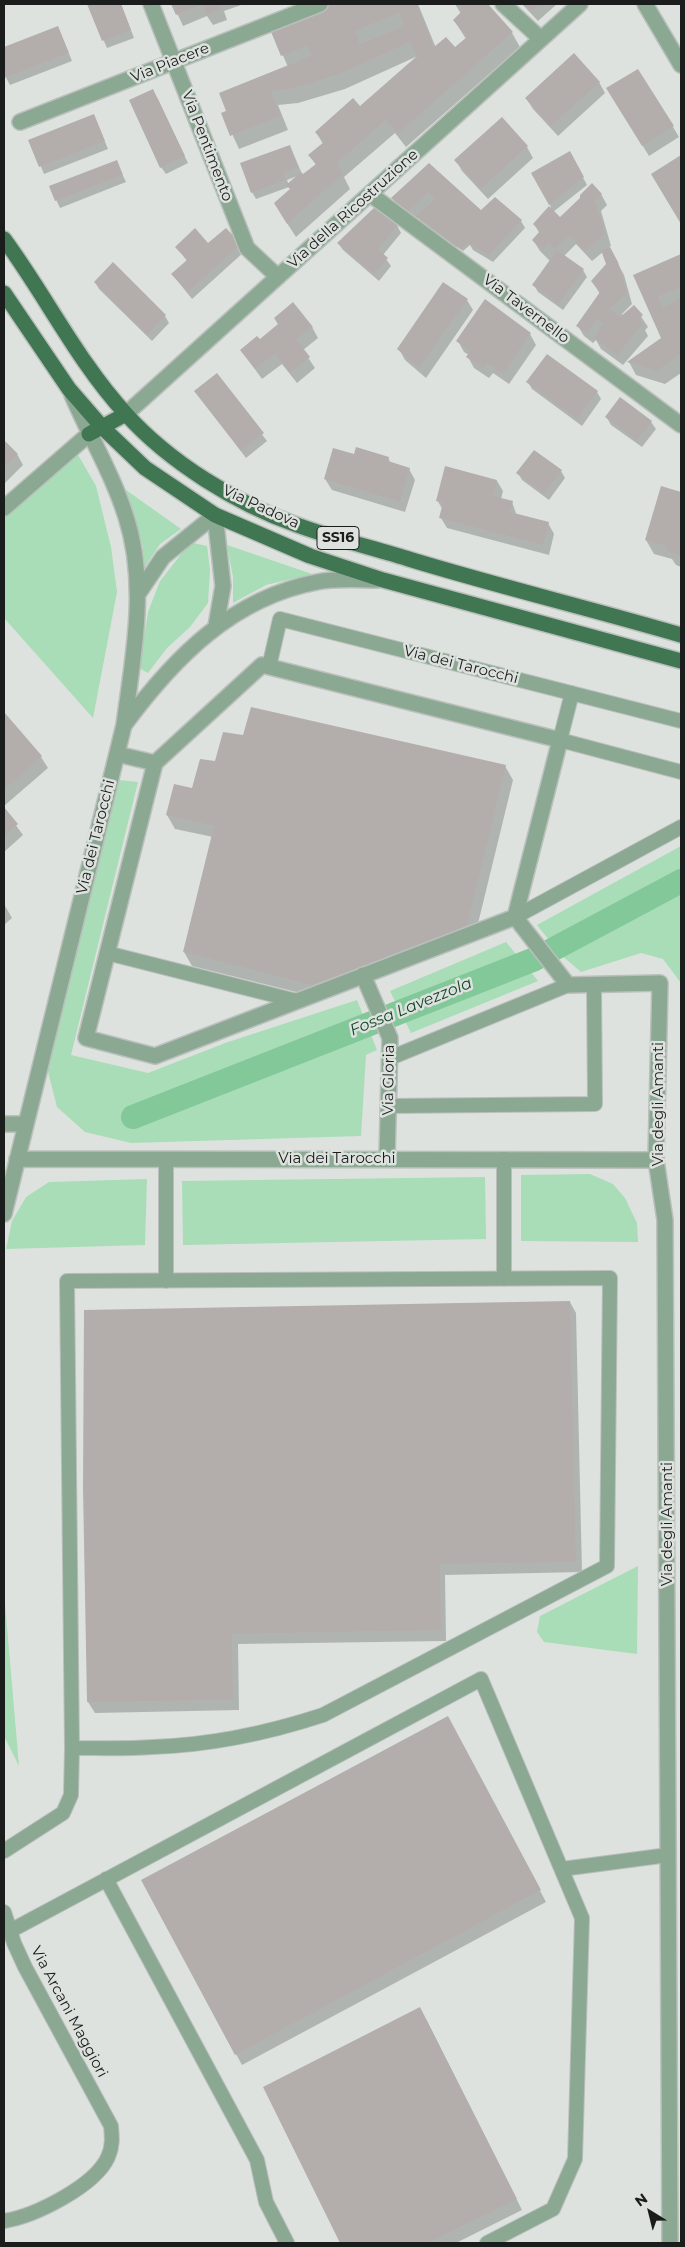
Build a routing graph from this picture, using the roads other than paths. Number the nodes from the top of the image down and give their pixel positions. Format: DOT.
graph roads {
  1 [pos="151,4"];
  2 [pos="320,4"];
  3 [pos="503,4"];
  4 [pos="580,4"];
  5 [pos="645,4"];
  6 [pos="541,39"];
  7 [pos="680,60"];
  8 [pos="174,61"];
  9 [pos="20,122"];
  10 [pos="370,194"];
  11 [pos="4,239"];
  12 [pos="278,277"];
  13 [pos="4,293"];
  14 [pos="126,414"];
  15 [pos="681,425"];
  16 [pos="96,430"];
  17 [pos="227,493"];
  18 [pos="4,508"];
  19 [pos="215,516"];
  20 [pos="383,580"];
  21 [pos="138,594"];
  22 [pos="615,616"];
  23 [pos="216,626"];
  24 [pos="681,635"];
  25 [pos="609,641"];
  26 [pos="681,662"];
  27 [pos="269,667"];
  28 [pos="572,694"];
  29 [pos="681,721"];
  30 [pos="124,726"];
  31 [pos="560,740"];
  32 [pos="117,754"];
  33 [pos="155,763"];
  34 [pos="681,772"];
  35 [pos="681,827"];
  36 [pos="515,917"];
  37 [pos="107,953"];
  38 [pos="363,976"];
  39 [pos="594,984"];
  40 [pos="568,985"];
  41 [pos="297,1001"];
  42 [pos="390,1058"];
  43 [pos="388,1106"];
  44 [pos="4,1124"];
  45 [pos="26,1124"];
  46 [pos="17,1159"];
  47 [pos="387,1159"];
  48 [pos="166,1160"];
  49 [pos="504,1160"];
  50 [pos="656,1160"];
  51 [pos="6,1195"];
  52 [pos="4,1214"];
  53 [pos="504,1279"];
  54 [pos="166,1281"];
  55 [pos="674,1411"];
  56 [pos="675,1646"];
  57 [pos="72,1748"];
  58 [pos="4,1851"];
  59 [pos="668,1855"];
  60 [pos="562,1870"];
  61 [pos="106,1879"];
  62 [pos="4,1912"];
  63 [pos="10,1931"];
  64 [pos="675,2137"];
  65 [pos="4,2221"];
  66 [pos="287,2243"];
  67 [pos="487,2243"];
  68 [pos="670,2243"];
  1 -- 8 [label="street, Via Pentimento"];
  2 -- 8 [label="street, Via Piacere"];
  3 -- 6 [label="street"];
  4 -- 6 [label="street, Via della Ricostruzione"];
  5 -- 7 [label="street"];
  6 -- 10 [label="street, Via della Ricostruzione"];
  8 -- 9 [label="street, Via Piacere"];
  8 -- 12 [label="street, Via Pentimento"];
  10 -- 12 [label="street, Via della Ricostruzione"];
  10 -- 15 [label="street, Via Tavernello"];
  11 -- 14 [label="main road, Via Padova / SS16"];
  12 -- 14 [label="street, Via della Ricostruzione"];
  13 -- 16 [label="main road, Via Padova"];
  14 -- 16 [label="main road"];
  14 -- 17 [label="main road, Via Padova / SS16"];
  16 -- 18 [label="street"];
  16 -- 19 [label="main road, Via Padova"];
  16 -- 21 [label="street, Via dei Tarocchi"];
  17 -- 19 [label="main road, Via dei Tarocchi"];
  17 -- 22 [label="main road, Via Padova / SS16"];
  19 -- 20 [label="main road, Via Padova"];
  19 -- 21 [label="street, Via dei Tarocchi"];
  19 -- 23 [label="street"];
  20 -- 23 [label="street, Via dei Tarocchi"];
  20 -- 25 [label="main road, Via Padova"];
  21 -- 30 [label="street, Via dei Tarocchi"];
  22 -- 24 [label="main road, Via Padova / SS16"];
  22 -- 25 [label="main road"];
  23 -- 30 [label="street, Via dei Tarocchi"];
  25 -- 26 [label="main road, Via Padova"];
  27 -- 28 [label="lane, Via dei Tarocchi"];
  27 -- 31 [label="street"];
  27 -- 33 [label="street"];
  28 -- 29 [label="lane, Via dei Tarocchi"];
  28 -- 31 [label="lane"];
  30 -- 32 [label="street, Via dei Tarocchi"];
  31 -- 34 [label="lane"];
  31 -- 36 [label="street"];
  32 -- 33 [label="street"];
  32 -- 45 [label="street, Via dei Tarocchi"];
  33 -- 37 [label="street"];
  35 -- 36 [label="lane"];
  36 -- 38 [label="street"];
  36 -- 40 [label="street"];
  37 -- 41 [label="lane"];
  37 -- 41 [label="street"];
  38 -- 41 [label="street"];
  38 -- 42 [label="street, Via Gloria"];
  39 -- 40 [label="street, Via degli Amanti"];
  39 -- 43 [label="lane"];
  39 -- 50 [label="street, Via degli Amanti"];
  40 -- 42 [label="lane"];
  42 -- 43 [label="street, Via Gloria"];
  43 -- 47 [label="street, Via Gloria"];
  44 -- 45 [label="street"];
  45 -- 46 [label="street, Via dei Tarocchi"];
  46 -- 48 [label="street, Via dei Tarocchi"];
  46 -- 51 [label="street, Via dei Tarocchi"];
  47 -- 48 [label="street, Via dei Tarocchi"];
  47 -- 49 [label="street, Via dei Tarocchi"];
  48 -- 54 [label="lane"];
  49 -- 50 [label="street, Via dei Tarocchi"];
  49 -- 53 [label="lane"];
  50 -- 55 [label="street, Via degli Amanti"];
  51 -- 52 [label="street, Via dei Tarocchi"];
  53 -- 54 [label="lane"];
  53 -- 57 [label="lane"];
  54 -- 57 [label="lane"];
  55 -- 56 [label="street, Via degli Amanti"];
  56 -- 59 [label="street, Via degli Amanti"];
  57 -- 58 [label="lane"];
  59 -- 60 [label="lane"];
  59 -- 64 [label="street, Via degli Amanti"];
  60 -- 61 [label="lane"];
  60 -- 67 [label="lane"];
  61 -- 63 [label="lane"];
  61 -- 66 [label="lane"];
  62 -- 63 [label="lane, Via Arcani Maggiori"];
  63 -- 65 [label="lane, Via Arcani Maggiori"];
  64 -- 68 [label="street, Via degli Amanti"];
}
